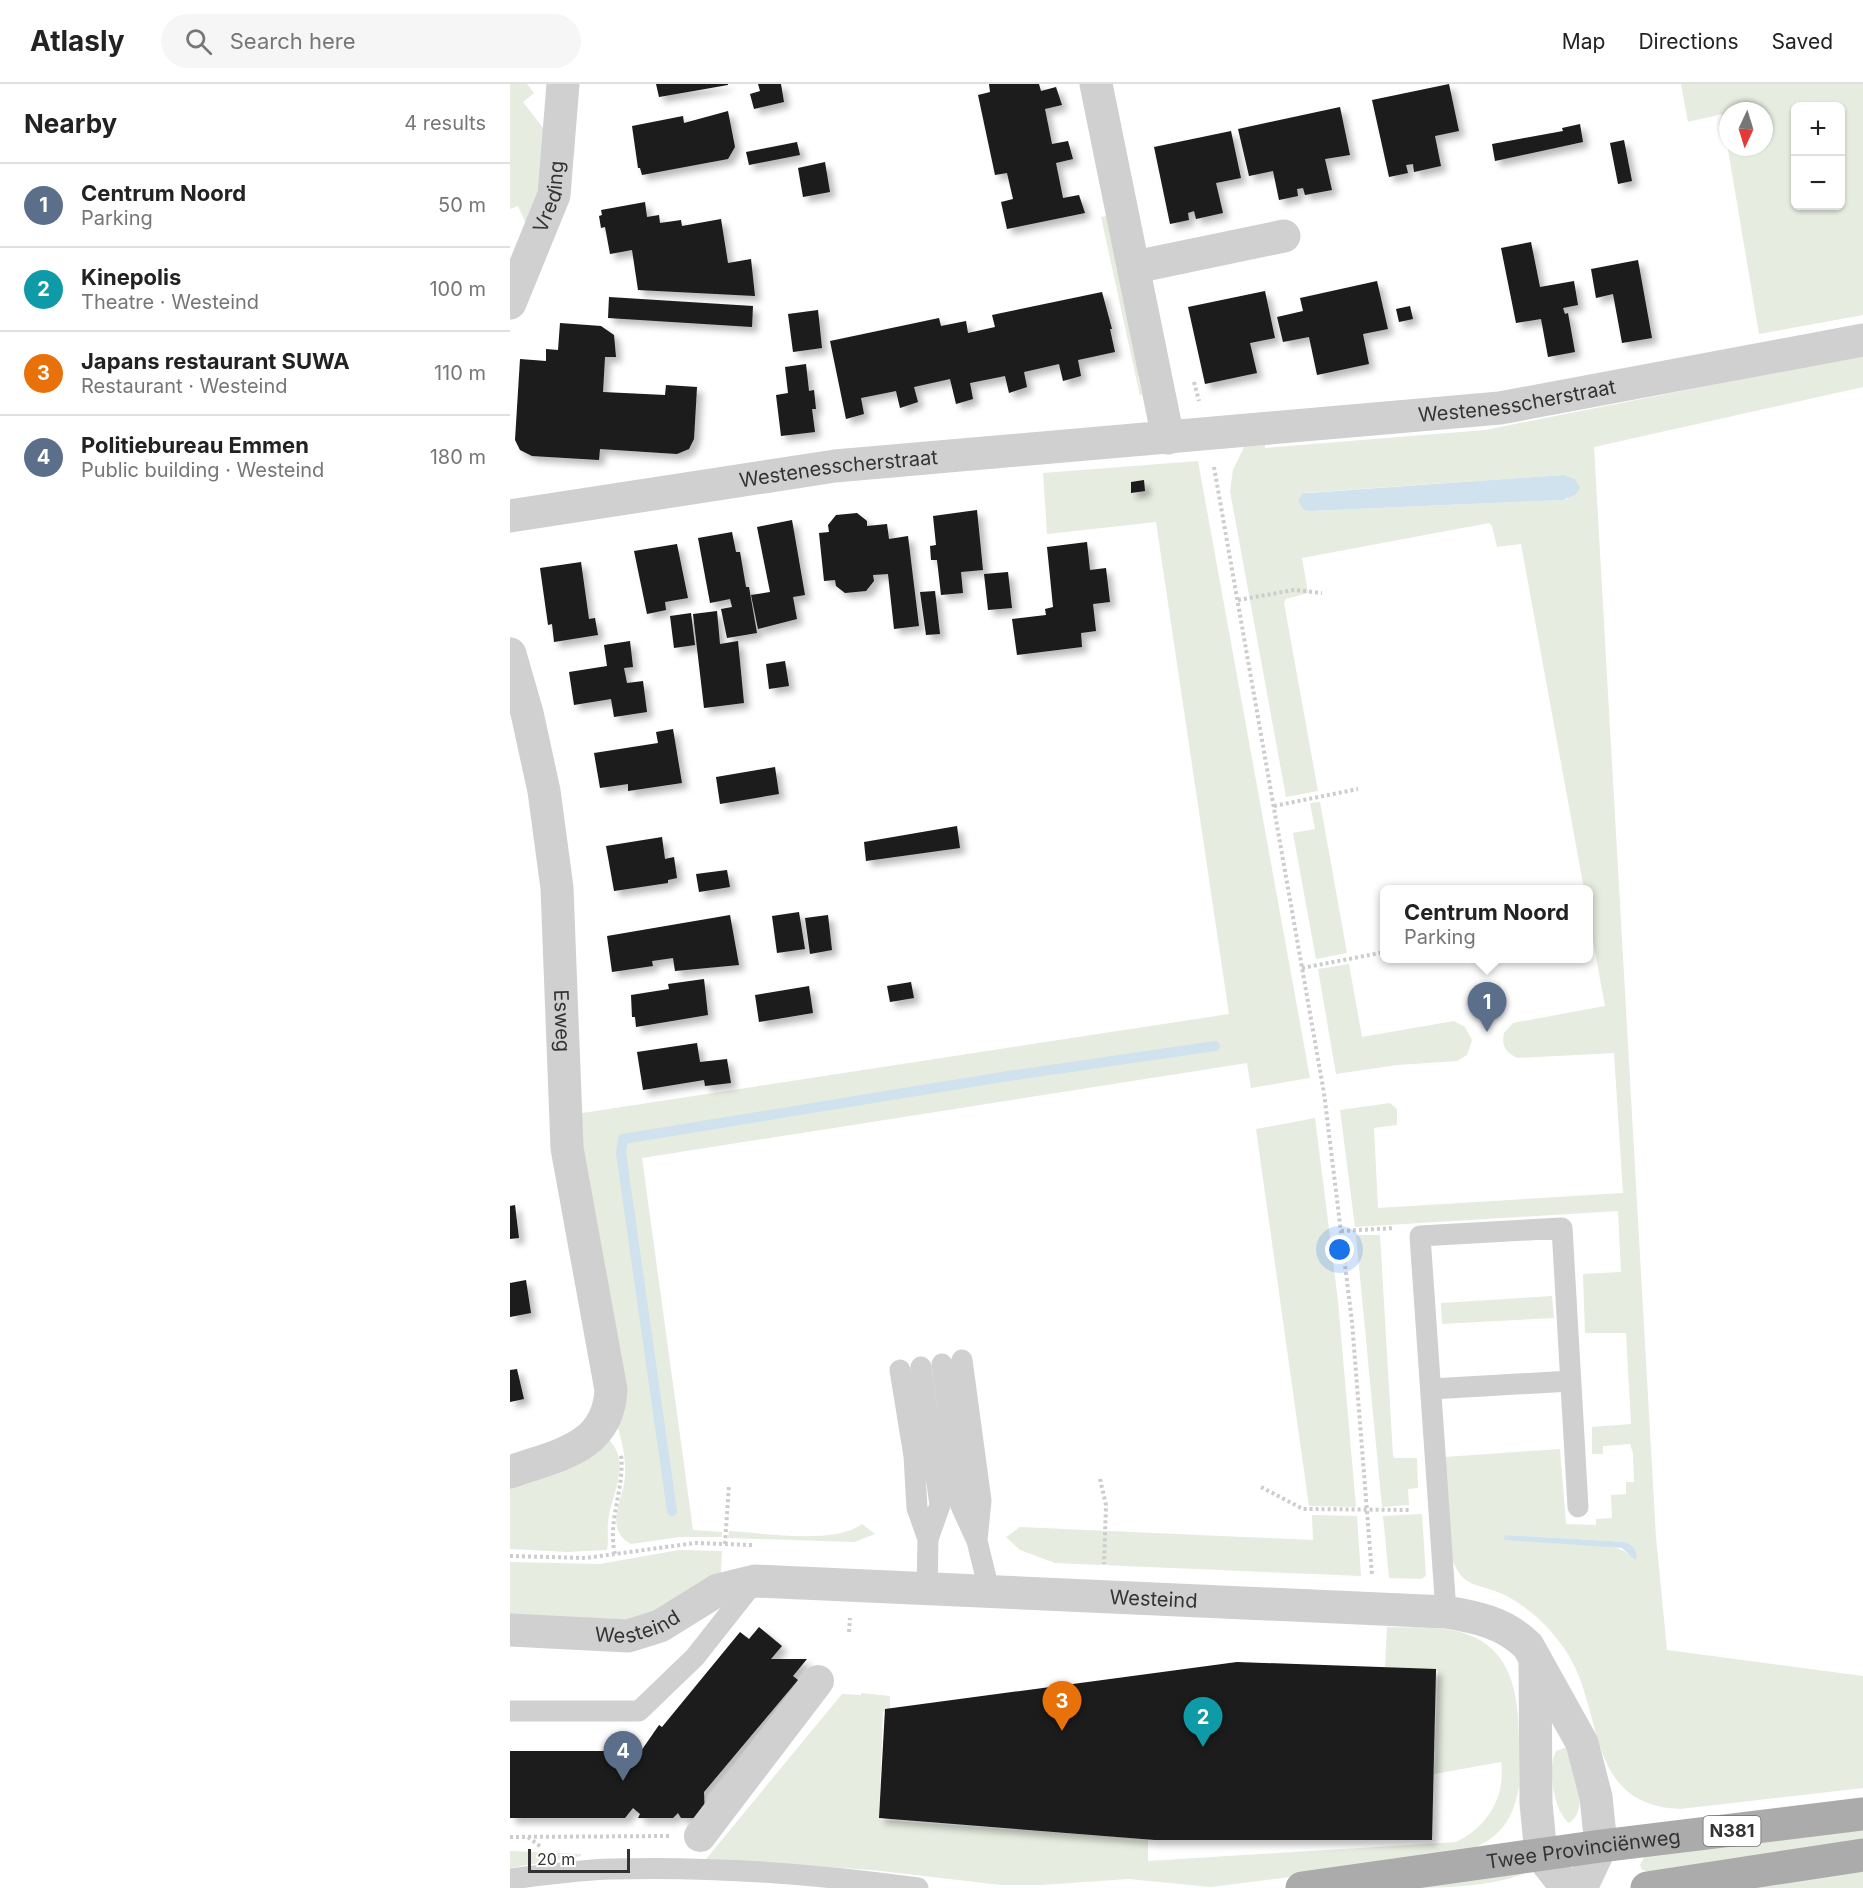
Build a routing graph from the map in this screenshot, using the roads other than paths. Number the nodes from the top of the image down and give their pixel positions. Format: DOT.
graph roads {
  1 [pos="563,84"];
  2 [pos="1096,84"];
  3 [pos="1284,236"];
  4 [pos="1135,267"];
  5 [pos="510,303"];
  6 [pos="1863,340"];
  7 [pos="1168,438"];
  8 [pos="510,516"];
  9 [pos="510,654"];
  10 [pos="900,1370"];
  11 [pos="1571,1381"];
  12 [pos="1431,1389"];
  13 [pos="510,1472"];
  14 [pos="1578,1508"];
  15 [pos="928,1539"];
  16 [pos="755,1581"];
  17 [pos="927,1589"];
  18 [pos="990,1594"];
  19 [pos="1446,1612"];
  20 [pos="510,1630"];
  21 [pos="1535,1659"];
  22 [pos="818,1681"];
  23 [pos="510,1711"];
  24 [pos="1863,1814"];
  25 [pos="700,1836"];
  26 [pos="1600,1846"];
  27 [pos="1541,1855"];
  28 [pos="1863,1855"];
  29 [pos="510,1878"];
  30 [pos="918,1888"];
  31 [pos="1302,1888"];
  32 [pos="1567,1888"];
  33 [pos="1581,1888"];
  34 [pos="1647,1888"];
  1 -- 5 [label="street, Vreding"];
  2 -- 4 [label="street"];
  3 -- 4 [label="street"];
  4 -- 7 [label="street"];
  6 -- 7 [label="street, Westenesscherstraat"];
  7 -- 8 [label="street, Westenesscherstraat"];
  9 -- 13 [label="street, Esweg"];
  10 -- 15 [label="lane"];
  11 -- 12 [label="lane"];
  11 -- 12 [label="lane"];
  11 -- 14 [label="lane"];
  12 -- 19 [label="lane"];
  15 -- 17 [label="lane"];
  15 -- 18 [label="lane"];
  16 -- 17 [label="street, Westeind"];
  16 -- 20 [label="street, Westeind"];
  16 -- 23 [label="lane"];
  17 -- 18 [label="street, Westeind"];
  18 -- 19 [label="street, Westeind"];
  19 -- 21 [label="street, Westeind"];
  21 -- 26 [label="street, Westeind"];
  21 -- 27 [label="street"];
  22 -- 25 [label="street"];
  24 -- 26 [label="main road, Twee Provinciënweg / N381"];
  26 -- 27 [label="main road, Twee Provinciënweg / N381"];
  26 -- 33 [label="street, Westeind"];
  27 -- 31 [label="main road, Twee Provinciënweg / N381"];
  27 -- 32 [label="street"];
  28 -- 34 [label="main road, N381"];
  29 -- 30 [label="lane"];
}
